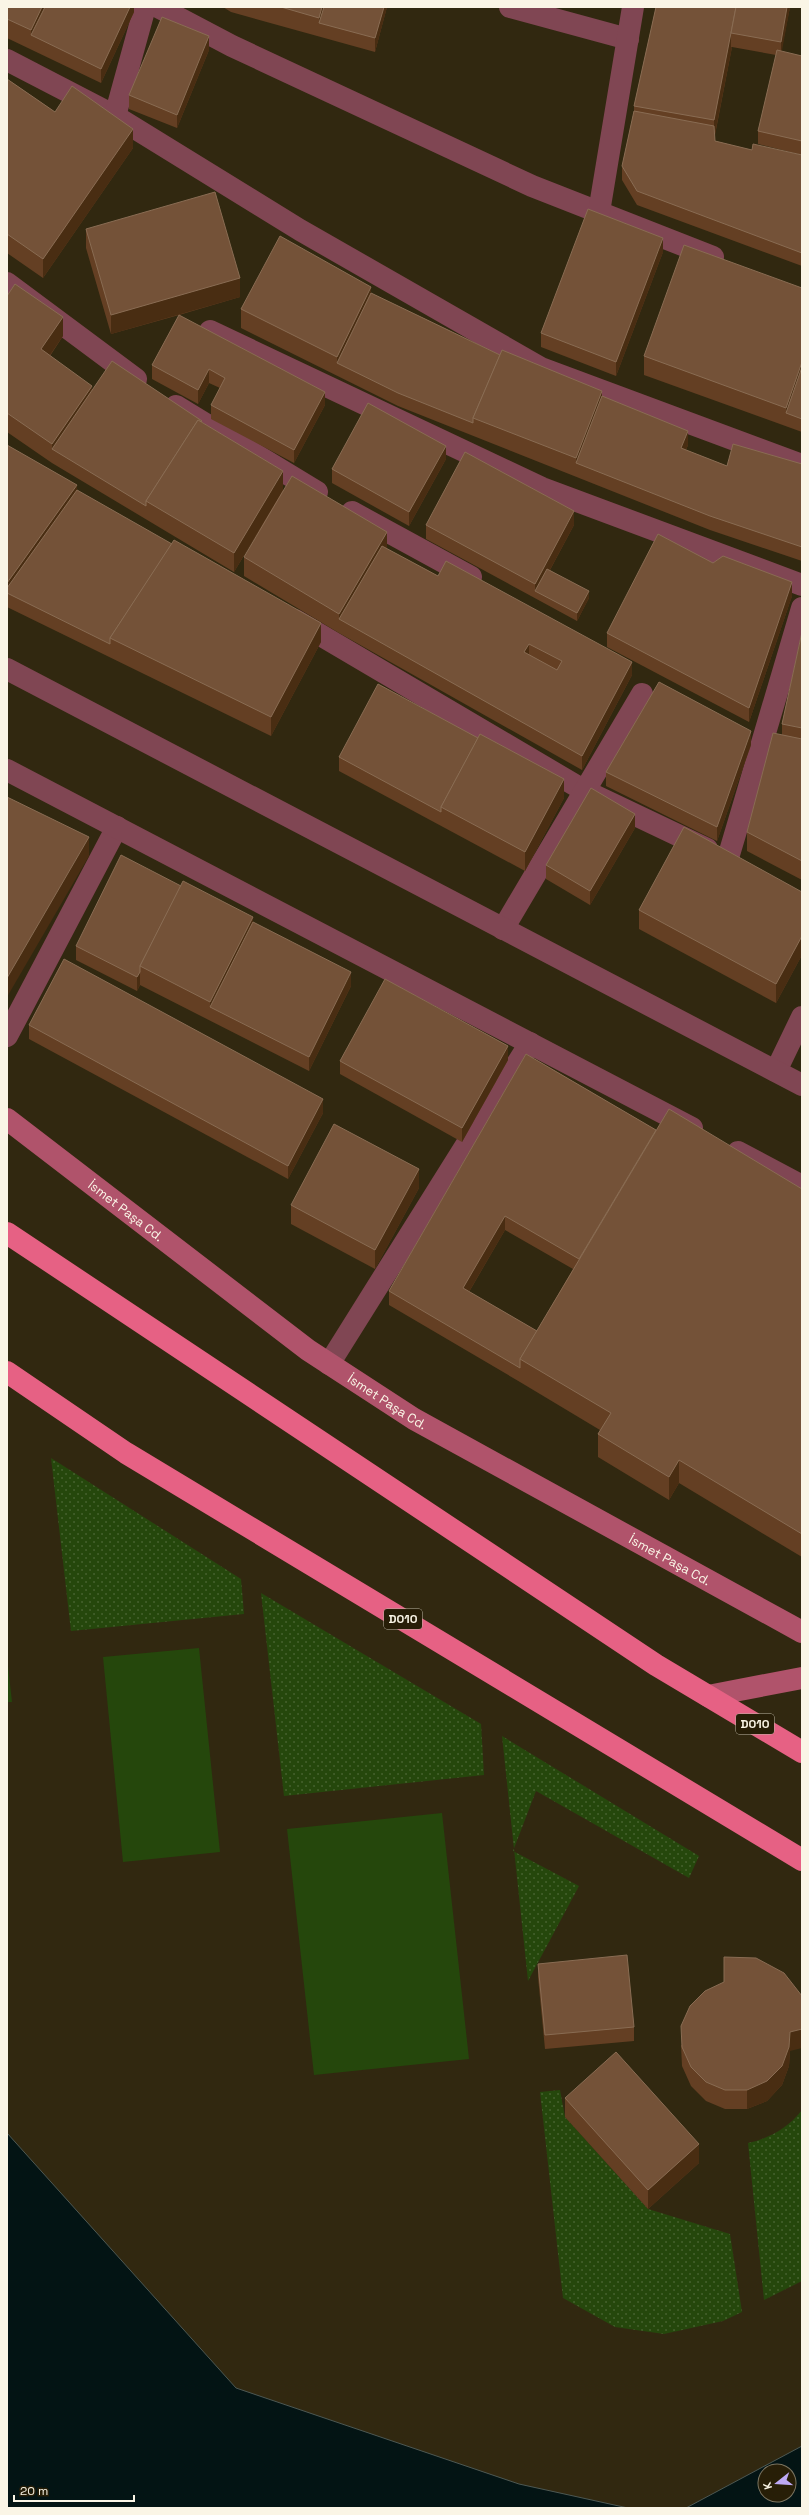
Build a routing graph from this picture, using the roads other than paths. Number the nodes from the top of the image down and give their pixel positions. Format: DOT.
graph roads {
  1 [pos="144,7"];
  2 [pos="158,7"];
  3 [pos="510,7"];
  4 [pos="633,7"];
  5 [pos="628,39"];
  6 [pos="7,60"];
  7 [pos="115,116"];
  8 [pos="599,212"];
  9 [pos="730,263"];
  10 [pos="7,283"];
  11 [pos="210,330"];
  12 [pos="802,465"];
  13 [pos="802,584"];
  14 [pos="487,585"];
  15 [pos="802,608"];
  16 [pos="278,610"];
  17 [pos="7,669"];
  18 [pos="642,694"];
  19 [pos="7,770"];
  20 [pos="585,791"];
  21 [pos="117,827"];
  22 [pos="728,858"];
  23 [pos="748,868"];
  24 [pos="503,929"];
  25 [pos="802,1017"];
  26 [pos="7,1036"];
  27 [pos="530,1043"];
  28 [pos="776,1071"];
  29 [pos="802,1085"];
  30 [pos="7,1119"];
  31 [pos="802,1186"];
  32 [pos="7,1234"];
  33 [pos="328,1364"];
  34 [pos="7,1372"];
  35 [pos="802,1632"];
  36 [pos="802,1678"];
  37 [pos="708,1696"];
  38 [pos="802,1752"];
  39 [pos="802,1860"];
  1 -- 7 [label="street"];
  2 -- 8 [label="street"];
  3 -- 5 [label="street"];
  4 -- 5 [label="street"];
  5 -- 8 [label="street"];
  6 -- 7 [label="street"];
  7 -- 12 [label="street"];
  8 -- 9 [label="street"];
  10 -- 14 [label="street"];
  11 -- 13 [label="street"];
  15 -- 22 [label="street"];
  16 -- 20 [label="street"];
  17 -- 24 [label="street"];
  18 -- 20 [label="street"];
  19 -- 21 [label="street"];
  20 -- 22 [label="street"];
  20 -- 24 [label="street"];
  21 -- 26 [label="street"];
  21 -- 27 [label="street"];
  22 -- 23 [label="street"];
  24 -- 28 [label="street"];
  25 -- 28 [label="street"];
  27 -- 31 [label="street"];
  27 -- 33 [label="street"];
  28 -- 29 [label="street"];
  30 -- 33 [label="main road, İsmet Paşa Cd."];
  32 -- 37 [label="highway, D010"];
  33 -- 35 [label="main road, İsmet Paşa Cd."];
  34 -- 39 [label="highway, D010"];
  36 -- 37 [label="main road"];
  37 -- 38 [label="highway, D010"];
}
